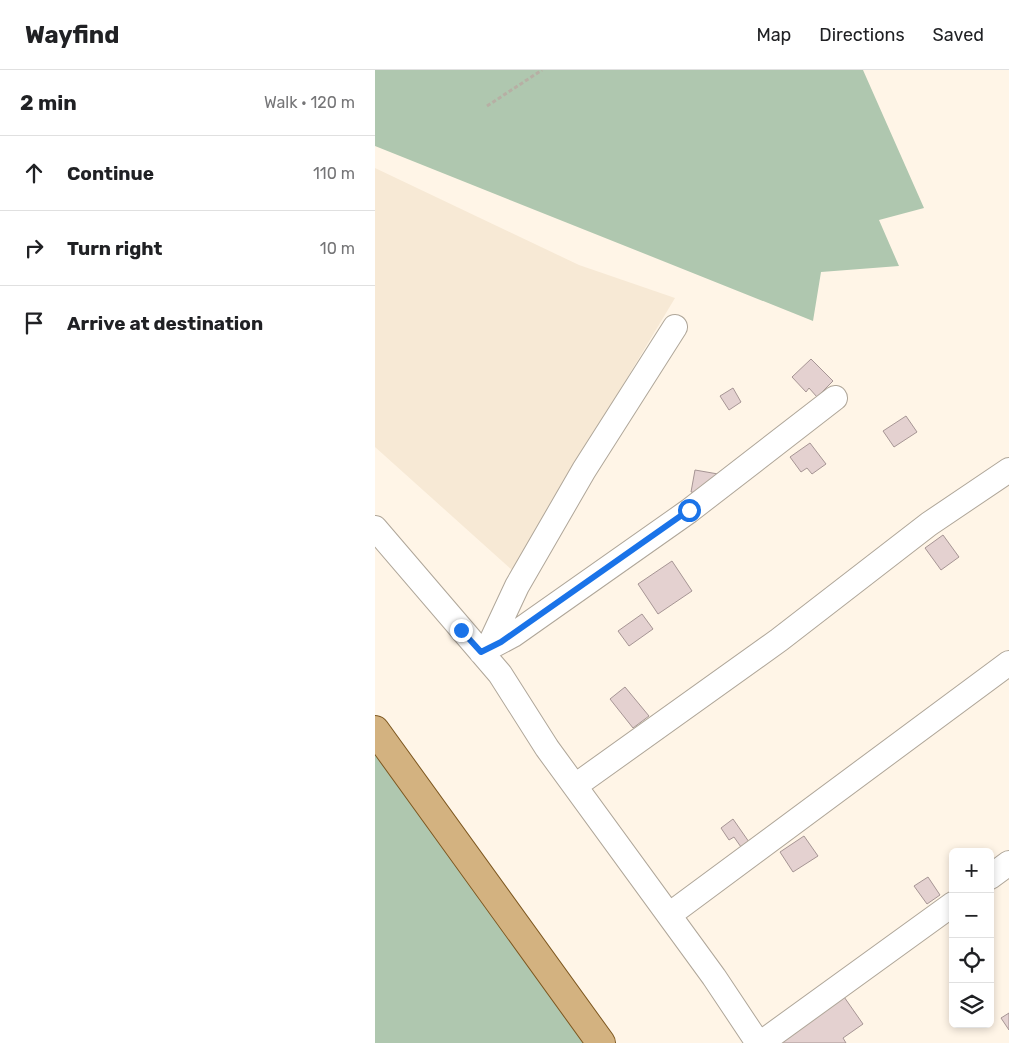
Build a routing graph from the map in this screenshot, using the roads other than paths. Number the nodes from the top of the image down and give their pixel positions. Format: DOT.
graph roads {
  1 [pos="675,327"];
  2 [pos="835,398"];
  3 [pos="1009,470"];
  4 [pos="375,528"];
  5 [pos="485,650"];
  6 [pos="1009,663"];
  7 [pos="375,730"];
  8 [pos="575,786"];
  9 [pos="1009,863"];
  10 [pos="994,874"];
  11 [pos="949,907"];
  12 [pos="669,915"];
  13 [pos="601,1043"];
  14 [pos="759,1043"];
  1 -- 5 [label="lane"];
  2 -- 5 [label="lane"];
  3 -- 8 [label="lane"];
  4 -- 5 [label="lane"];
  5 -- 8 [label="lane"];
  6 -- 12 [label="lane"];
  7 -- 13 [label="main road"];
  8 -- 12 [label="lane"];
  9 -- 10 [label="lane"];
  11 -- 14 [label="lane"];
  12 -- 14 [label="lane"];
}
